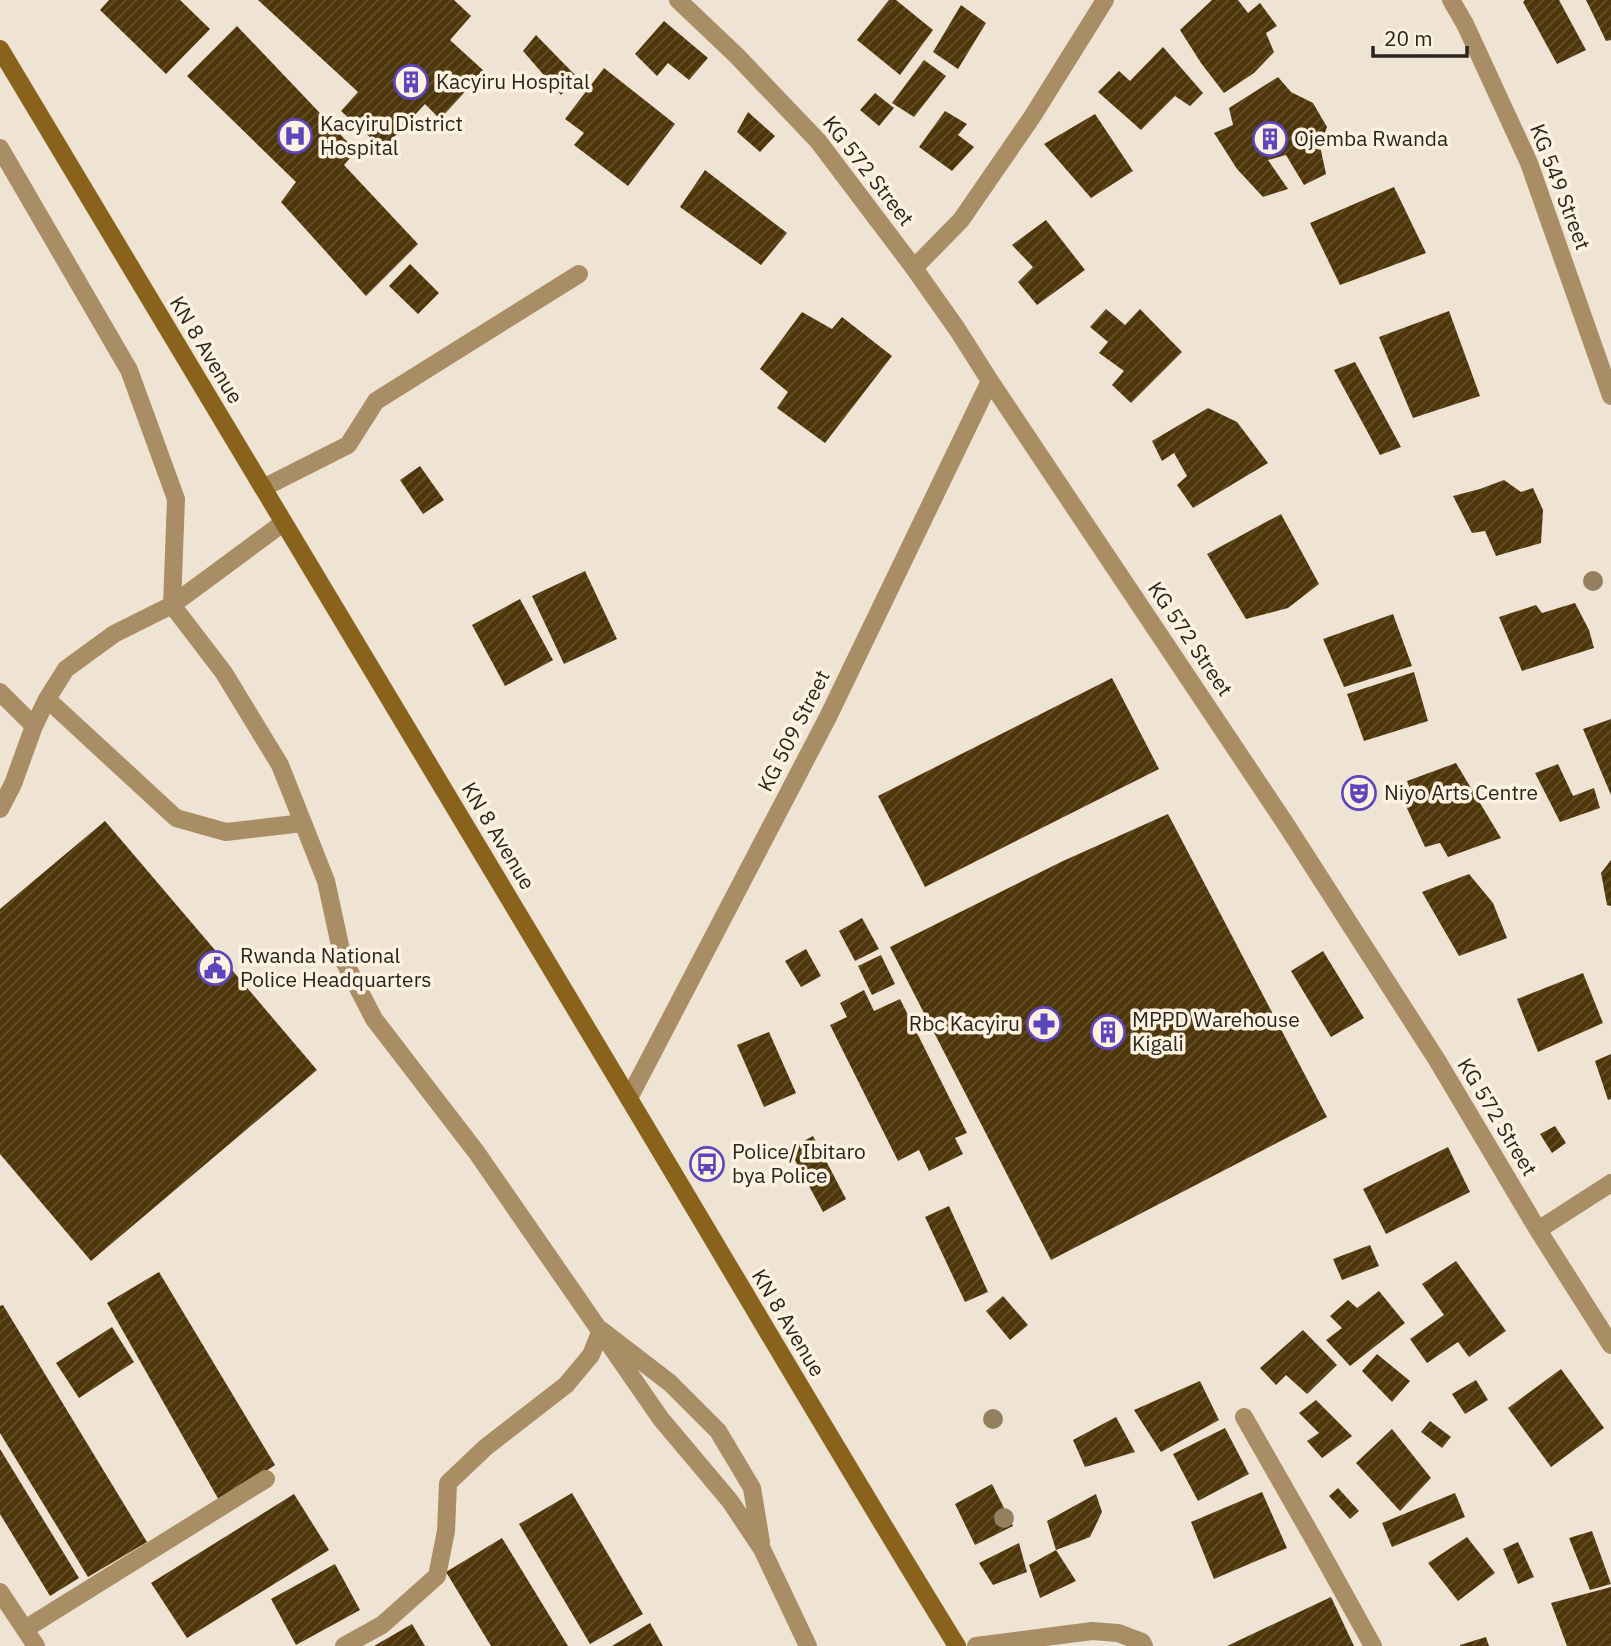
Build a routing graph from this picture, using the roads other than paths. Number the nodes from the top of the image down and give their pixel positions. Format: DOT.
graph roads {
  1 [pos="678,0"];
  2 [pos="1105,0"];
  3 [pos="1451,0"];
  4 [pos="0,49"];
  5 [pos="0,148"];
  6 [pos="914,268"];
  7 [pos="579,274"];
  8 [pos="990,381"];
  9 [pos="1611,396"];
  10 [pos="262,488"];
  11 [pos="283,523"];
  12 [pos="172,605"];
  13 [pos="0,692"];
  14 [pos="47,699"];
  15 [pos="34,726"];
  16 [pos="0,809"];
  17 [pos="303,824"];
  18 [pos="629,1098"];
  19 [pos="1611,1183"];
  20 [pos="1538,1230"];
  21 [pos="601,1330"];
  22 [pos="1611,1345"];
  23 [pos="1244,1417"];
  24 [pos="266,1479"];
  25 [pos="762,1549"];
  26 [pos="0,1592"];
  27 [pos="25,1629"];
  28 [pos="36,1646"];
  29 [pos="344,1646"];
  30 [pos="808,1646"];
  31 [pos="957,1646"];
  32 [pos="976,1646"];
  33 [pos="1144,1646"];
  34 [pos="1373,1646"];
  1 -- 6 [label="street, KG 572 Street"];
  2 -- 6 [label="street"];
  3 -- 9 [label="street, KG 549 Street"];
  4 -- 10 [label="main road, KN 8 Avenue"];
  5 -- 12 [label="street"];
  6 -- 8 [label="street, KG 572 Street"];
  7 -- 10 [label="street"];
  8 -- 18 [label="street, KG 509 Street"];
  8 -- 20 [label="street, KG 572 Street"];
  10 -- 11 [label="main road, KN 8 Avenue"];
  11 -- 12 [label="street"];
  11 -- 18 [label="main road, KN 8 Avenue"];
  12 -- 14 [label="street"];
  12 -- 17 [label="street"];
  13 -- 15 [label="street"];
  14 -- 15 [label="street"];
  14 -- 17 [label="street"];
  15 -- 16 [label="street"];
  17 -- 21 [label="street"];
  18 -- 31 [label="main road, KN 8 Avenue"];
  19 -- 20 [label="street"];
  20 -- 22 [label="street, KG 572 Street"];
  21 -- 25 [label="street"];
  21 -- 25 [label="street"];
  21 -- 29 [label="street"];
  23 -- 34 [label="street"];
  24 -- 27 [label="street"];
  25 -- 30 [label="street"];
  26 -- 27 [label="street"];
  27 -- 28 [label="street"];
  32 -- 33 [label="street"];
}
